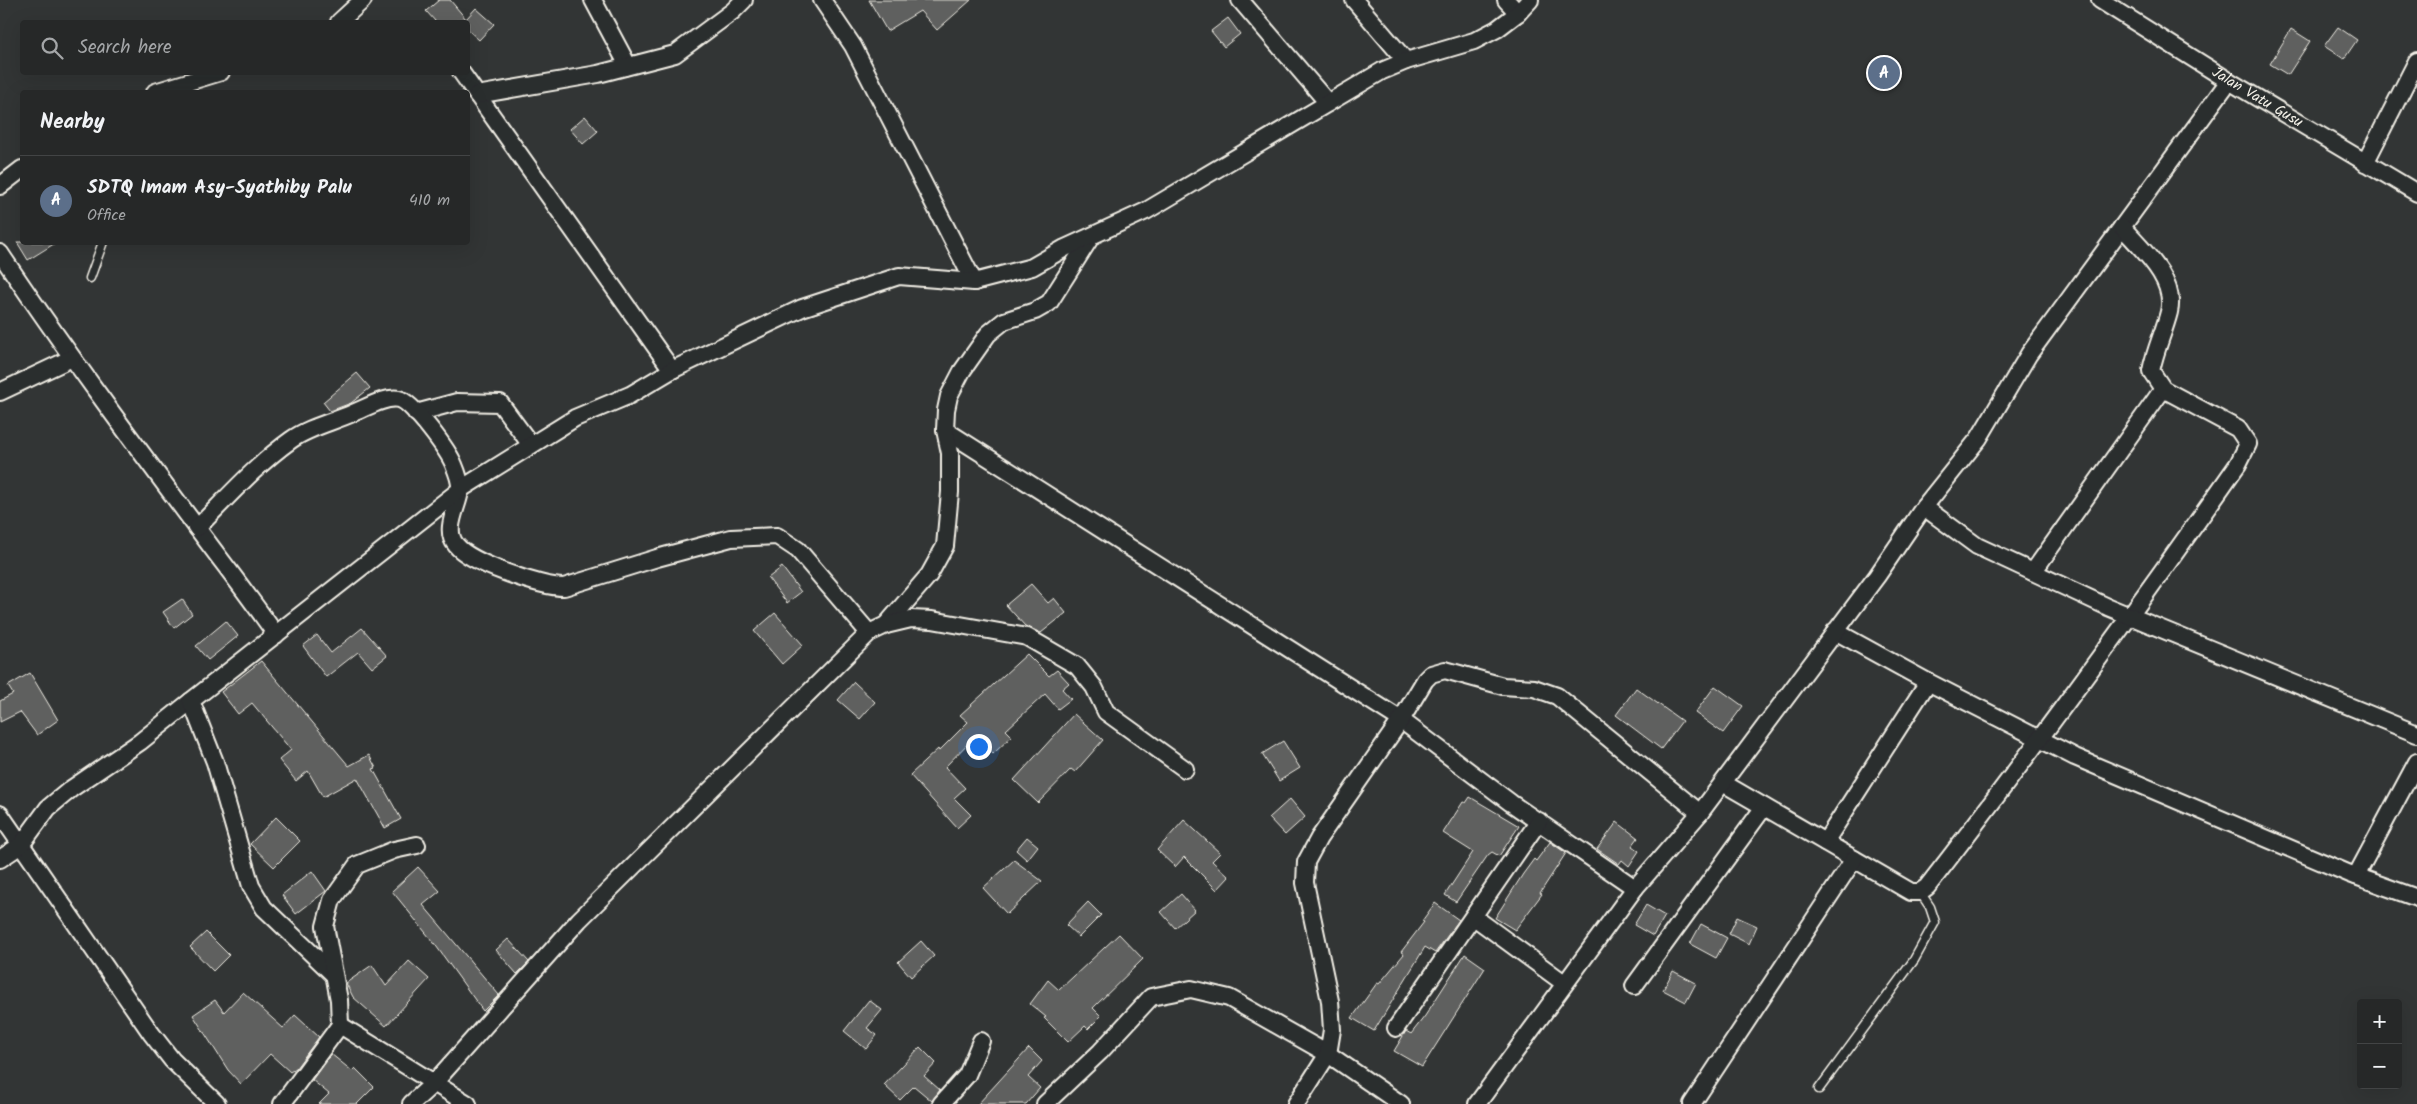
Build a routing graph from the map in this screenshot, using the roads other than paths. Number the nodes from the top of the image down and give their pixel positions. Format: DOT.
graph roads {
  1 [pos="362,0"];
  2 [pos="593,0"];
  3 [pos="744,0"];
  4 [pos="822,0"];
  5 [pos="1240,0"];
  6 [pos="1354,0"];
  7 [pos="1506,0"];
  8 [pos="1530,0"];
  9 [pos="2100,0"];
  10 [pos="1518,13"];
  11 [pos="341,20"];
  12 [pos="1406,61"];
  13 [pos="2417,61"];
  14 [pos="624,67"];
  15 [pos="211,75"];
  16 [pos="463,75"];
  17 [pos="2228,81"];
  18 [pos="162,90"];
  19 [pos="477,95"];
  20 [pos="1328,103"];
  21 [pos="2366,163"];
  22 [pos="20,171"];
  23 [pos="0,186"];
  24 [pos="2417,193"];
  25 [pos="2122,226"];
  26 [pos="1091,238"];
  27 [pos="102,245"];
  28 [pos="0,253"];
  29 [pos="90,278"];
  30 [pos="974,282"];
  31 [pos="72,358"];
  32 [pos="672,370"];
  33 [pos="2164,389"];
  34 [pos="0,392"];
  35 [pos="416,413"];
  36 [pos="945,430"];
  37 [pos="531,445"];
  38 [pos="461,489"];
  39 [pos="1924,507"];
  40 [pos="196,528"];
  41 [pos="2033,572"];
  42 [pos="2131,617"];
  43 [pos="886,625"];
  44 [pos="1836,631"];
  45 [pos="869,633"];
  46 [pos="276,635"];
  47 [pos="1928,682"];
  48 [pos="191,701"];
  49 [pos="1401,720"];
  50 [pos="2417,734"];
  51 [pos="2040,740"];
  52 [pos="2417,762"];
  53 [pos="1185,769"];
  54 [pos="1723,783"];
  55 [pos="1764,807"];
  56 [pos="1700,812"];
  57 [pos="0,814"];
  58 [pos="1539,821"];
  59 [pos="1825,842"];
  60 [pos="21,844"];
  61 [pos="416,845"];
  62 [pos="0,859"];
  63 [pos="1854,859"];
  64 [pos="2356,876"];
  65 [pos="1635,888"];
  66 [pos="1920,892"];
  67 [pos="2417,898"];
  68 [pos="1474,917"];
  69 [pos="332,973"];
  70 [pos="1564,983"];
  71 [pos="1634,986"];
  72 [pos="340,1024"];
  73 [pos="1396,1028"];
  74 [pos="981,1041"];
  75 [pos="1328,1054"];
  76 [pos="434,1083"];
  77 [pos="1819,1089"];
  78 [pos="1479,1103"];
  79 [pos="217,1104"];
  80 [pos="282,1104"];
  81 [pos="411,1104"];
  82 [pos="468,1104"];
  83 [pos="940,1104"];
  84 [pos="1045,1104"];
  85 [pos="1296,1104"];
  86 [pos="1401,1104"];
  87 [pos="1692,1104"];
  1 -- 11 [label="street"];
  2 -- 14 [label="street"];
  3 -- 14 [label="street"];
  4 -- 30 [label="street"];
  5 -- 20 [label="street"];
  6 -- 12 [label="street"];
  7 -- 10 [label="street"];
  8 -- 10 [label="street"];
  9 -- 17 [label="street, Jalan Vatu Gusu"];
  10 -- 12 [label="street"];
  12 -- 20 [label="street"];
  13 -- 21 [label="street"];
  14 -- 19 [label="street"];
  15 -- 18 [label="street"];
  16 -- 19 [label="street"];
  17 -- 21 [label="street, Jalan Vatu Gusu"];
  17 -- 25 [label="street"];
  19 -- 32 [label="street"];
  20 -- 26 [label="street"];
  21 -- 24 [label="street, Jalan Vatu Gusu"];
  22 -- 23 [label="street"];
  25 -- 33 [label="street"];
  25 -- 39 [label="street"];
  26 -- 30 [label="street"];
  26 -- 36 [label="street"];
  27 -- 29 [label="lane"];
  28 -- 31 [label="street"];
  30 -- 32 [label="street"];
  31 -- 34 [label="street"];
  31 -- 40 [label="street"];
  32 -- 37 [label="street"];
  33 -- 41 [label="street"];
  33 -- 42 [label="street"];
  35 -- 37 [label="street"];
  35 -- 38 [label="street"];
  35 -- 40 [label="street"];
  36 -- 43 [label="street"];
  36 -- 49 [label="street"];
  37 -- 38 [label="street"];
  38 -- 45 [label="street"];
  38 -- 46 [label="street"];
  39 -- 41 [label="street"];
  39 -- 44 [label="street"];
  40 -- 46 [label="street"];
  41 -- 42 [label="street"];
  42 -- 50 [label="street"];
  42 -- 51 [label="street"];
  43 -- 45 [label="street"];
  43 -- 53 [label="street"];
  44 -- 47 [label="street"];
  44 -- 54 [label="street"];
  45 -- 76 [label="street"];
  46 -- 48 [label="street"];
  47 -- 51 [label="street"];
  47 -- 59 [label="street"];
  48 -- 60 [label="street"];
  48 -- 69 [label="street"];
  49 -- 56 [label="street"];
  49 -- 58 [label="street"];
  49 -- 75 [label="street"];
  51 -- 64 [label="street"];
  51 -- 66 [label="street"];
  52 -- 64 [label="street"];
  54 -- 55 [label="street"];
  54 -- 56 [label="street"];
  55 -- 59 [label="street"];
  55 -- 71 [label="street"];
  56 -- 65 [label="street"];
  57 -- 60 [label="street"];
  58 -- 65 [label="street"];
  58 -- 68 [label="street"];
  59 -- 63 [label="street"];
  60 -- 62 [label="street"];
  60 -- 79 [label="street"];
  61 -- 69 [label="street"];
  63 -- 66 [label="street"];
  63 -- 87 [label="street"];
  64 -- 67 [label="street"];
  65 -- 70 [label="street"];
  66 -- 77 [label="lane"];
  68 -- 70 [label="street"];
  68 -- 73 [label="street"];
  69 -- 72 [label="street"];
  70 -- 78 [label="street"];
  72 -- 76 [label="street"];
  72 -- 80 [label="street"];
  74 -- 83 [label="street"];
  75 -- 84 [label="street"];
  75 -- 85 [label="street"];
  75 -- 86 [label="street"];
  76 -- 81 [label="street"];
  76 -- 82 [label="street"];
}
